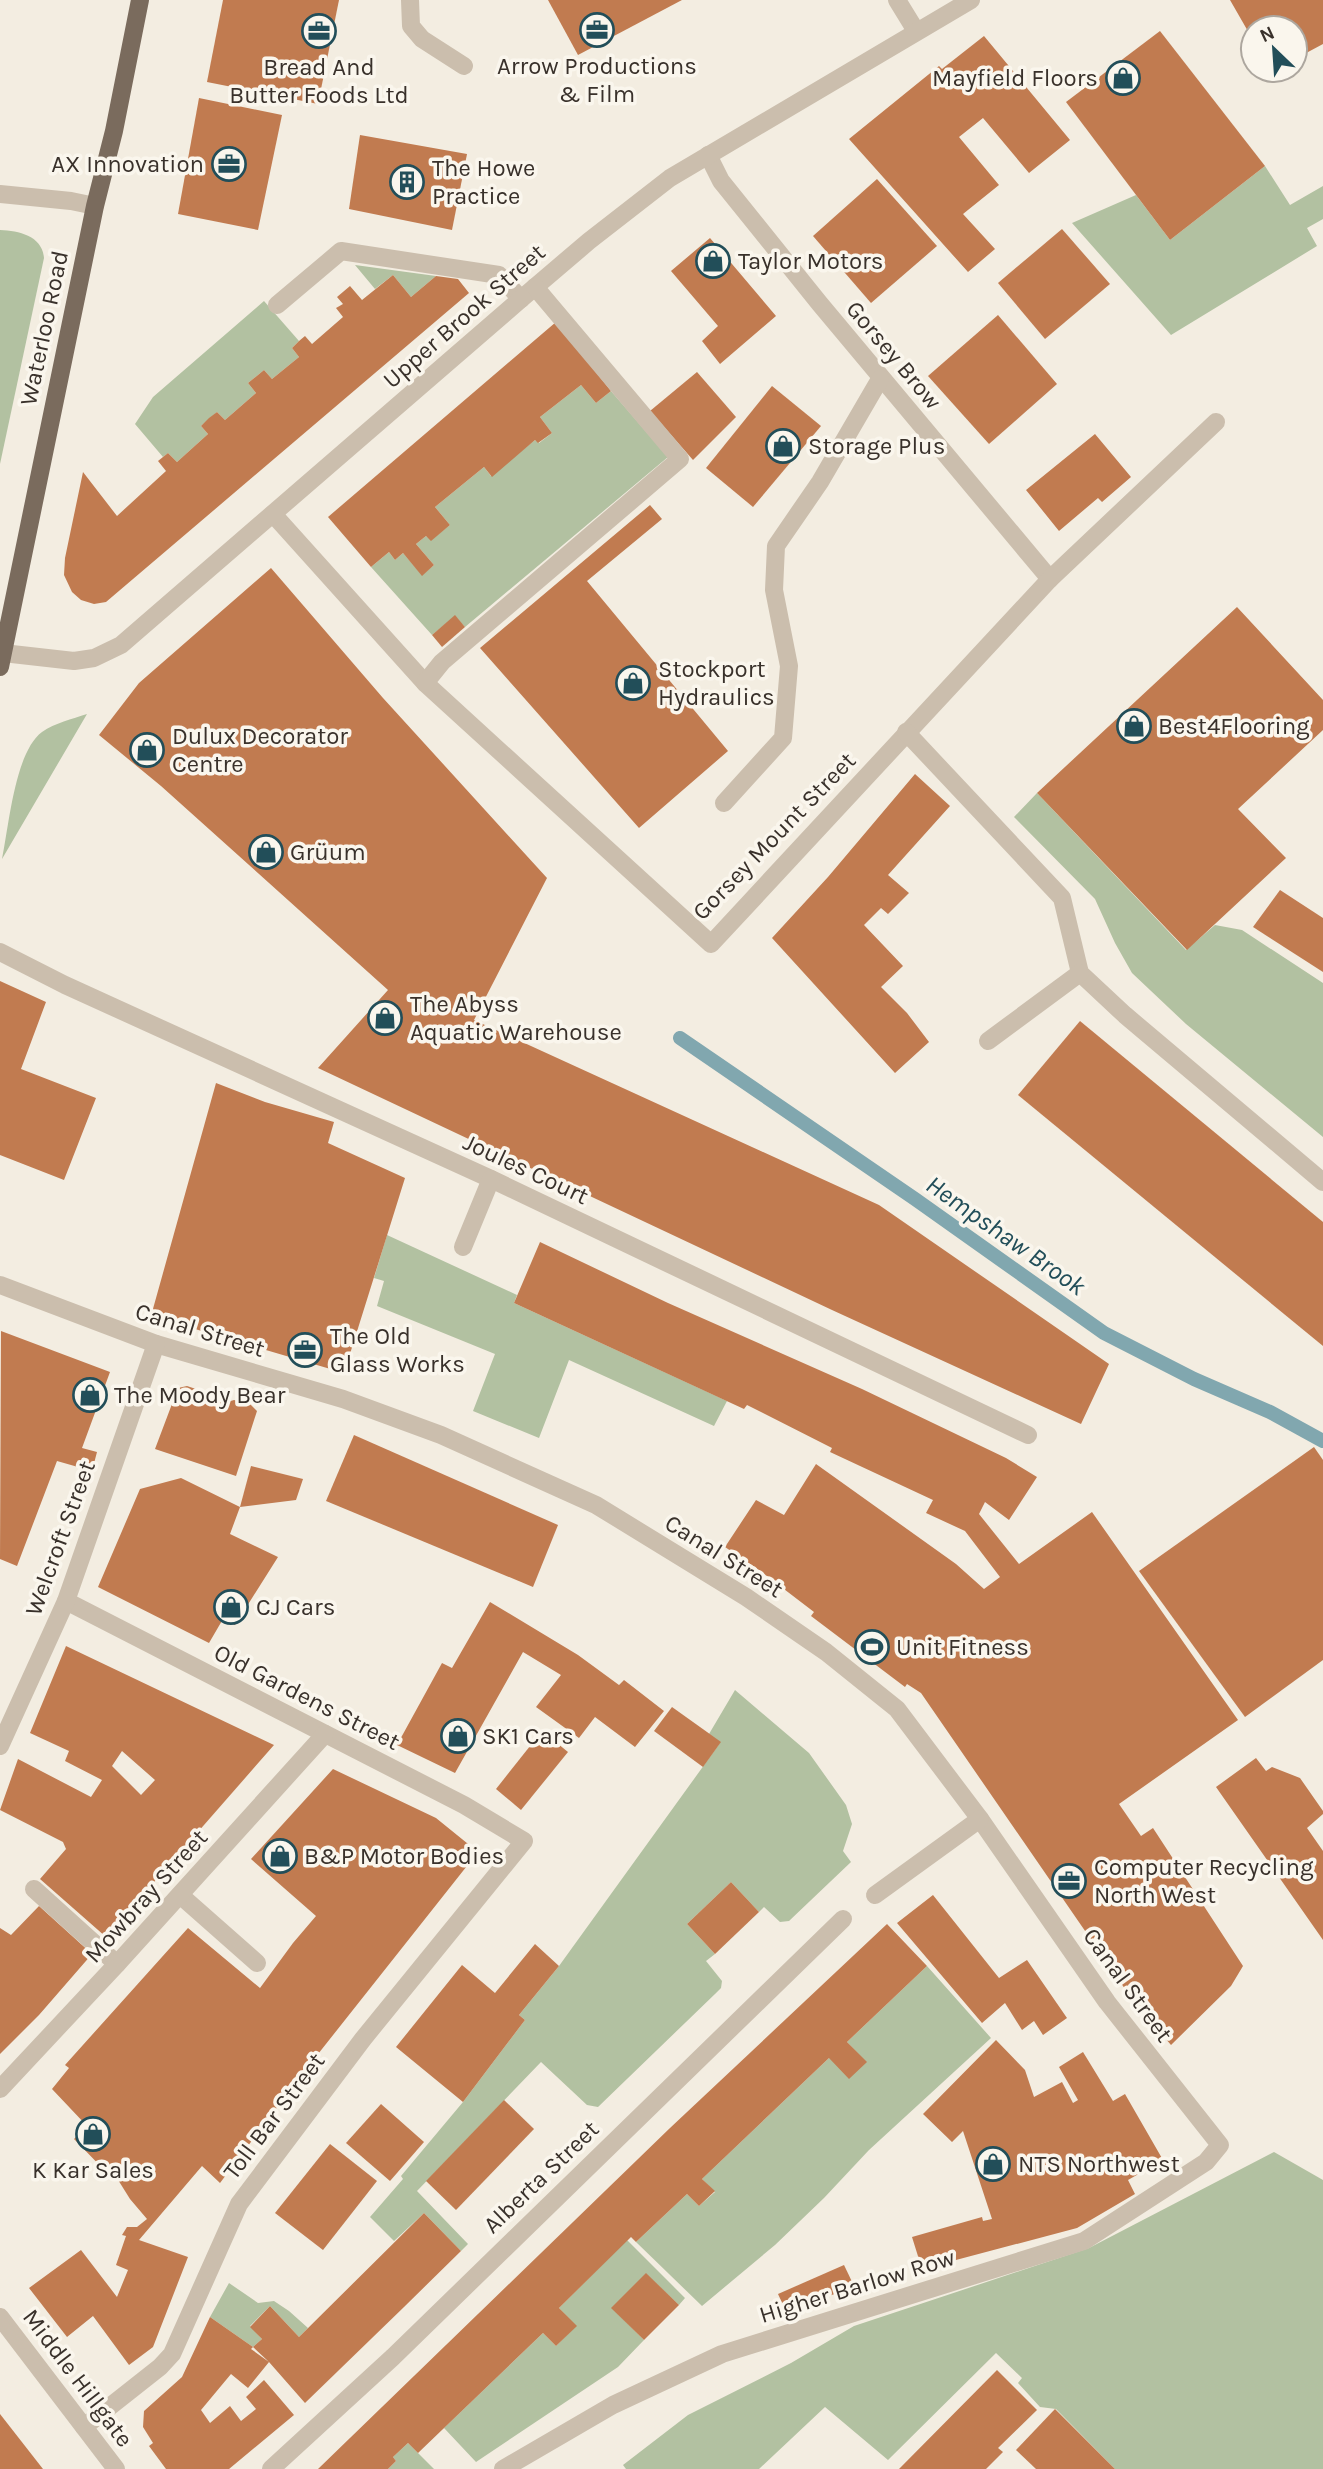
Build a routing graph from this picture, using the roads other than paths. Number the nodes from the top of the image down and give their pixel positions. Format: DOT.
graph roads {
  1 [pos="140,0"];
  2 [pos="410,0"];
  3 [pos="897,0"];
  4 [pos="971,0"];
  5 [pos="916,31"];
  6 [pos="464,66"];
  7 [pos="708,155"];
  8 [pos="0,194"];
  9 [pos="94,206"];
  10 [pos="528,293"];
  11 [pos="277,305"];
  12 [pos="880,379"];
  13 [pos="1216,422"];
  14 [pos="272,514"];
  15 [pos="1050,579"];
  16 [pos="1,660"];
  17 [pos="425,683"];
  18 [pos="906,732"];
  19 [pos="724,803"];
  20 [pos="0,952"];
  21 [pos="1080,973"];
  22 [pos="988,1041"];
  23 [pos="491,1179"];
  24 [pos="1323,1182"];
  25 [pos="463,1247"];
  26 [pos="0,1285"];
  27 [pos="156,1344"];
  28 [pos="1028,1435"];
  29 [pos="66,1601"];
  30 [pos="325,1734"];
  31 [pos="0,1746"];
  32 [pos="979,1819"];
  33 [pos="524,1841"];
  34 [pos="34,1889"];
  35 [pos="180,1895"];
  36 [pos="875,1895"];
  37 [pos="844,1919"];
  38 [pos="257,1963"];
  39 [pos="117,1964"];
  40 [pos="0,2089"];
  41 [pos="1220,2145"];
  42 [pos="0,2316"];
  43 [pos="85,2427"];
  44 [pos="116,2469"];
  45 [pos="271,2469"];
  46 [pos="503,2469"];
  1 -- 9 [label="main road, Waterloo Road"];
  2 -- 6 [label="street"];
  3 -- 5 [label="street"];
  4 -- 5 [label="street, Upper Brook Street"];
  5 -- 7 [label="street, Upper Brook Street"];
  7 -- 10 [label="street, Upper Brook Street"];
  7 -- 12 [label="street, Gorsey Brow"];
  8 -- 9 [label="street"];
  9 -- 16 [label="main road, Waterloo Road"];
  10 -- 11 [label="street"];
  10 -- 14 [label="street, Upper Brook Street"];
  10 -- 17 [label="street"];
  12 -- 15 [label="street, Gorsey Brow"];
  12 -- 19 [label="street"];
  13 -- 15 [label="street, Gorsey Mount Street"];
  14 -- 16 [label="street, Upper Brook Street"];
  14 -- 17 [label="street, Gorsey Mount Street"];
  15 -- 18 [label="street, Gorsey Mount Street"];
  17 -- 18 [label="street, Gorsey Mount Street"];
  18 -- 21 [label="street"];
  20 -- 23 [label="street, Joules Court"];
  21 -- 22 [label="street"];
  21 -- 24 [label="street"];
  23 -- 25 [label="street"];
  23 -- 28 [label="street, Joules Court"];
  26 -- 27 [label="street, Canal Street"];
  27 -- 29 [label="street, Welcroft Street"];
  27 -- 32 [label="street, Canal Street"];
  29 -- 30 [label="street, Old Gardens Street"];
  29 -- 31 [label="street, Welcroft Street"];
  30 -- 33 [label="street, Old Gardens Street"];
  30 -- 35 [label="street, Mowbray Street"];
  32 -- 36 [label="street"];
  32 -- 41 [label="street, Canal Street"];
  33 -- 43 [label="street, Toll Bar Street"];
  34 -- 39 [label="street"];
  35 -- 38 [label="street"];
  35 -- 39 [label="street, Mowbray Street"];
  37 -- 45 [label="street, Alberta Street"];
  39 -- 40 [label="street, Mowbray Street"];
  41 -- 46 [label="street, Higher Barlow Row"];
  42 -- 43 [label="street, Middle Hillgate"];
  43 -- 44 [label="street, Middle Hillgate"];
}
